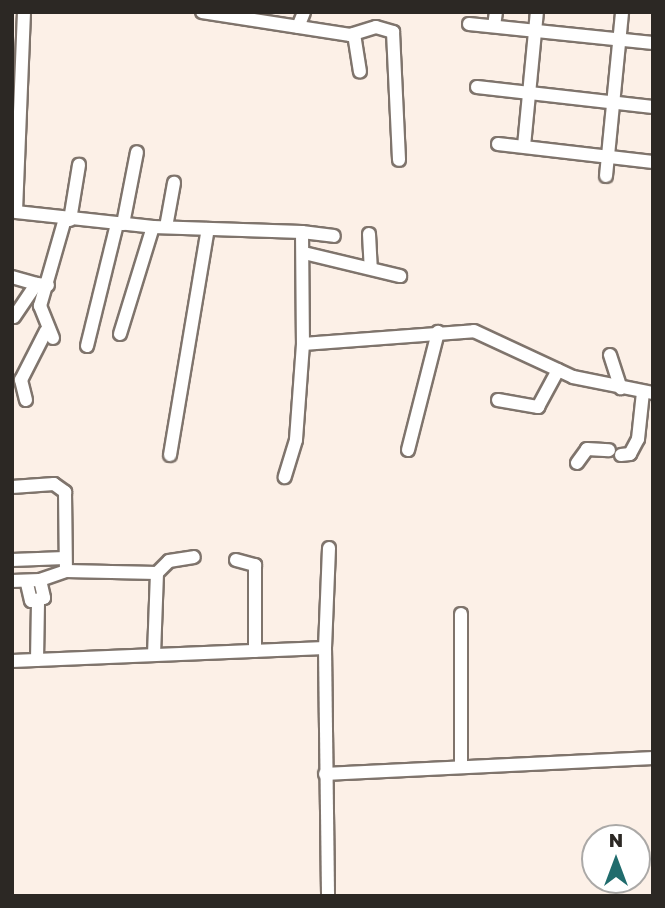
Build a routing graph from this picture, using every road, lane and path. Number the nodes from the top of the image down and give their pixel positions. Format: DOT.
graph roads {
  1 [pos="24,12"];
  2 [pos="202,12"];
  3 [pos="303,12"];
  4 [pos="496,12"];
  5 [pos="505,12"];
  6 [pos="537,12"];
  7 [pos="622,12"];
  8 [pos="469,24"];
  9 [pos="298,27"];
  10 [pos="499,27"];
  11 [pos="534,29"];
  12 [pos="354,34"];
  13 [pos="618,37"];
  14 [pos="18,41"];
  15 [pos="653,43"];
  16 [pos="360,72"];
  17 [pos="477,87"];
  18 [pos="530,89"];
  19 [pos="612,98"];
  20 [pos="653,107"];
  21 [pos="17,110"];
  22 [pos="498,144"];
  23 [pos="524,146"];
  24 [pos="137,152"];
  25 [pos="608,153"];
  26 [pos="399,160"];
  27 [pos="653,162"];
  28 [pos="79,165"];
  29 [pos="606,176"];
  30 [pos="174,183"];
  31 [pos="67,220"];
  32 [pos="120,224"];
  33 [pos="159,227"];
  34 [pos="208,229"];
  35 [pos="302,232"];
  36 [pos="369,234"];
  37 [pos="334,236"];
  38 [pos="304,253"];
  39 [pos="371,268"];
  40 [pos="400,276"];
  41 [pos="12,278"];
  42 [pos="42,284"];
  43 [pos="14,317"];
  44 [pos="438,332"];
  45 [pos="120,334"];
  46 [pos="303,344"];
  47 [pos="88,346"];
  48 [pos="610,355"];
  49 [pos="558,370"];
  50 [pos="621,387"];
  51 [pos="648,392"];
  52 [pos="26,400"];
  53 [pos="498,400"];
  54 [pos="408,450"];
  55 [pos="170,455"];
  56 [pos="577,463"];
  57 [pos="285,477"];
  58 [pos="12,487"];
  59 [pos="329,548"];
  60 [pos="194,557"];
  61 [pos="65,558"];
  62 [pos="12,560"];
  63 [pos="236,560"];
  64 [pos="66,572"];
  65 [pos="157,573"];
  66 [pos="12,581"];
  67 [pos="34,582"];
  68 [pos="38,602"];
  69 [pos="461,614"];
  70 [pos="325,648"];
  71 [pos="255,651"];
  72 [pos="154,655"];
  73 [pos="37,660"];
  74 [pos="12,661"];
  75 [pos="653,758"];
  76 [pos="461,767"];
  77 [pos="325,775"];
  78 [pos="328,896"];
  1 -- 14 [label="street"];
  2 -- 9 [label="street"];
  3 -- 9 [label="street"];
  4 -- 10 [label="street"];
  5 -- 10 [label="street"];
  6 -- 11 [label="street"];
  7 -- 13 [label="street"];
  8 -- 10 [label="street"];
  9 -- 12 [label="street"];
  10 -- 11 [label="street"];
  11 -- 13 [label="street"];
  11 -- 18 [label="street"];
  12 -- 16 [label="street"];
  12 -- 26 [label="street"];
  13 -- 15 [label="street"];
  13 -- 19 [label="street"];
  14 -- 21 [label="street"];
  17 -- 18 [label="street"];
  18 -- 19 [label="street"];
  18 -- 23 [label="street"];
  19 -- 20 [label="street"];
  19 -- 25 [label="street"];
  21 -- 31 [label="street"];
  22 -- 23 [label="street"];
  23 -- 25 [label="street"];
  24 -- 32 [label="street"];
  25 -- 27 [label="street"];
  25 -- 29 [label="street"];
  28 -- 31 [label="street"];
  30 -- 33 [label="street"];
  31 -- 32 [label="street"];
  31 -- 42 [label="street"];
  32 -- 33 [label="street"];
  32 -- 47 [label="street"];
  33 -- 34 [label="street"];
  33 -- 45 [label="street"];
  34 -- 35 [label="street"];
  34 -- 55 [label="street"];
  35 -- 37 [label="street"];
  35 -- 38 [label="street"];
  36 -- 39 [label="street"];
  38 -- 39 [label="street"];
  38 -- 46 [label="street"];
  39 -- 40 [label="street"];
  41 -- 42 [label="street"];
  42 -- 43 [label="street"];
  42 -- 52 [label="street"];
  44 -- 46 [label="street"];
  44 -- 49 [label="street"];
  44 -- 54 [label="street"];
  46 -- 57 [label="street"];
  48 -- 50 [label="street"];
  49 -- 50 [label="street"];
  49 -- 53 [label="street"];
  50 -- 51 [label="street"];
  51 -- 56 [label="street"];
  58 -- 61 [label="street"];
  59 -- 70 [label="street"];
  60 -- 65 [label="street"];
  61 -- 62 [label="street"];
  61 -- 64 [label="street"];
  63 -- 71 [label="street"];
  64 -- 65 [label="street"];
  64 -- 67 [label="street"];
  65 -- 72 [label="street"];
  66 -- 67 [label="street"];
  67 -- 68 [label="street"];
  67 -- 68 [label="street"];
  68 -- 73 [label="street"];
  69 -- 76 [label="street"];
  70 -- 71 [label="street"];
  70 -- 77 [label="street"];
  71 -- 72 [label="street"];
  72 -- 73 [label="street"];
  73 -- 74 [label="street"];
  75 -- 76 [label="street"];
  76 -- 77 [label="street"];
  77 -- 78 [label="street"];
}
